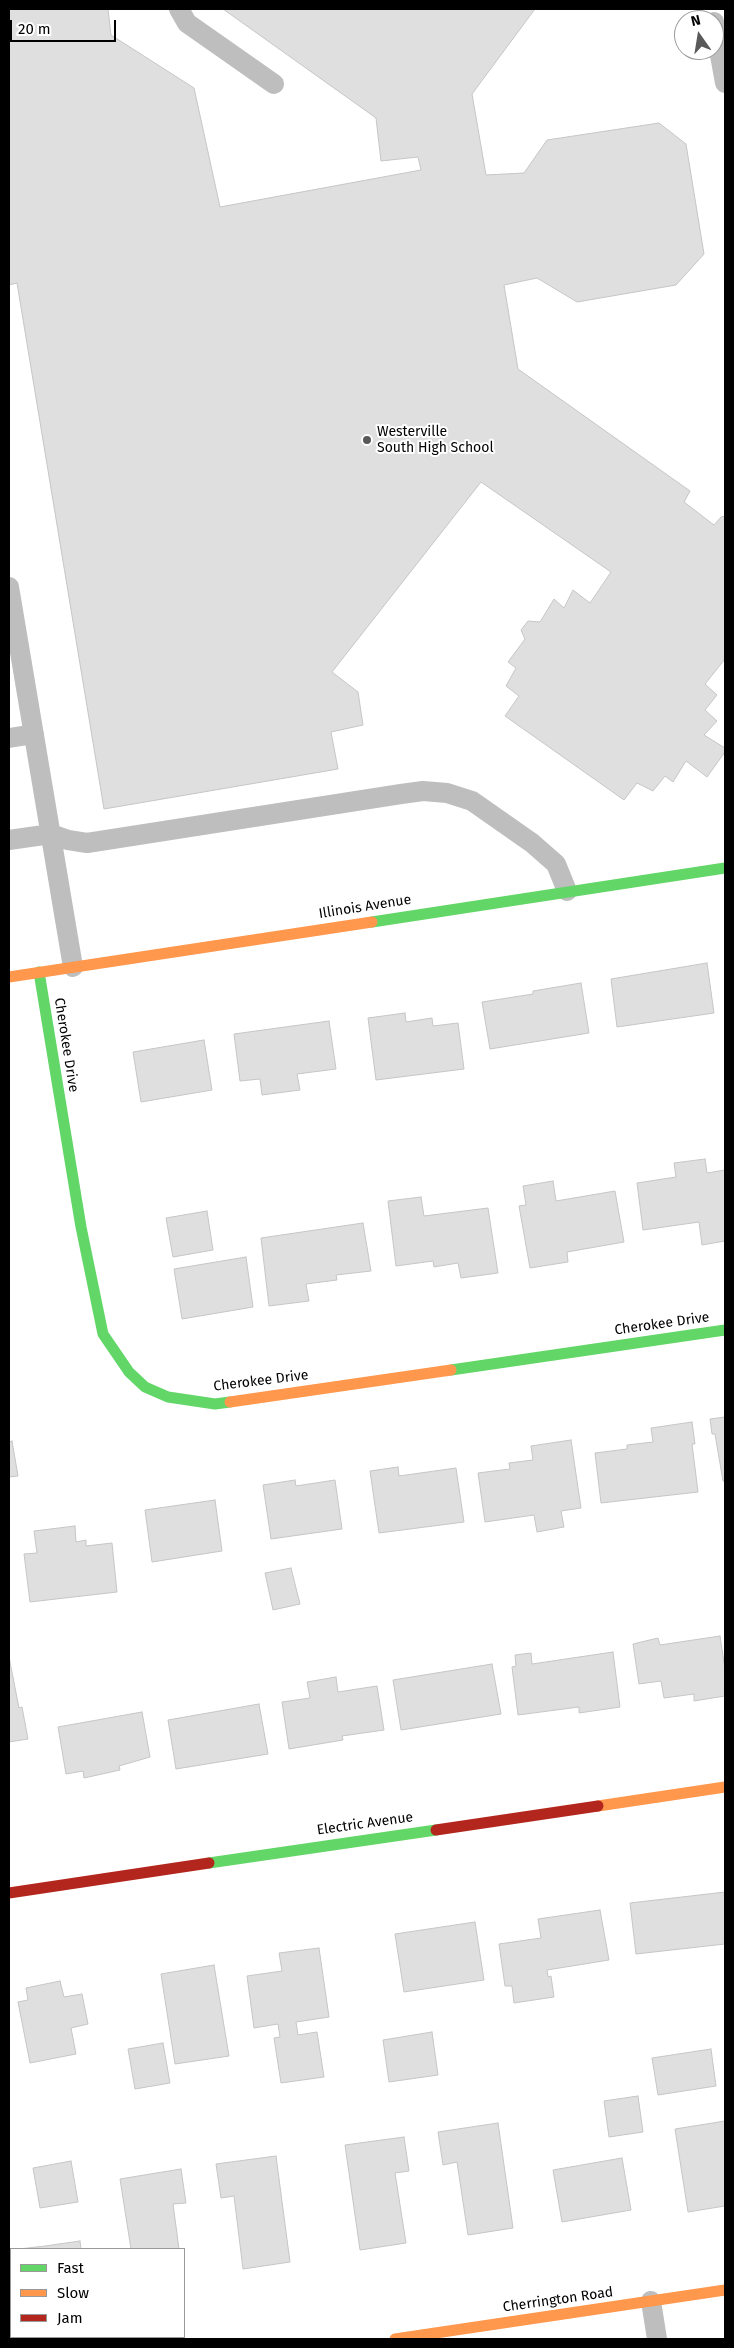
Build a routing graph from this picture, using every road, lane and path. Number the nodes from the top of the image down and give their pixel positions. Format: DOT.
graph roads {
  1 [pos="179,9"];
  2 [pos="721,60"];
  3 [pos="725,83"];
  4 [pos="274,84"];
  5 [pos="9,587"];
  6 [pos="13,641"];
  7 [pos="34,734"];
  8 [pos="9,738"];
  9 [pos="51,834"];
  10 [pos="9,840"];
  11 [pos="725,868"];
  12 [pos="567,891"];
  13 [pos="73,967"];
  14 [pos="38,972"];
  15 [pos="9,977"];
  16 [pos="725,1330"];
  17 [pos="725,1787"];
  18 [pos="9,1893"];
  19 [pos="725,2290"];
  20 [pos="651,2301"];
  21 [pos="395,2339"];
  22 [pos="657,2339"];
  1 -- 4 [label="lane"];
  2 -- 3 [label="lane"];
  5 -- 6 [label="lane"];
  6 -- 7 [label="lane"];
  7 -- 8 [label="lane"];
  7 -- 9 [label="lane"];
  9 -- 10 [label="lane"];
  9 -- 12 [label="lane"];
  9 -- 13 [label="lane"];
  11 -- 12 [label="street, Illinois Avenue"];
  12 -- 13 [label="street, Illinois Avenue"];
  13 -- 14 [label="street, Illinois Avenue"];
  14 -- 15 [label="street, Illinois Avenue"];
  14 -- 16 [label="street, Cherokee Drive"];
  17 -- 18 [label="street, Electric Avenue"];
  19 -- 20 [label="street, Cherrington Road"];
  20 -- 21 [label="street, Cherrington Road"];
  20 -- 22 [label="lane"];
}
